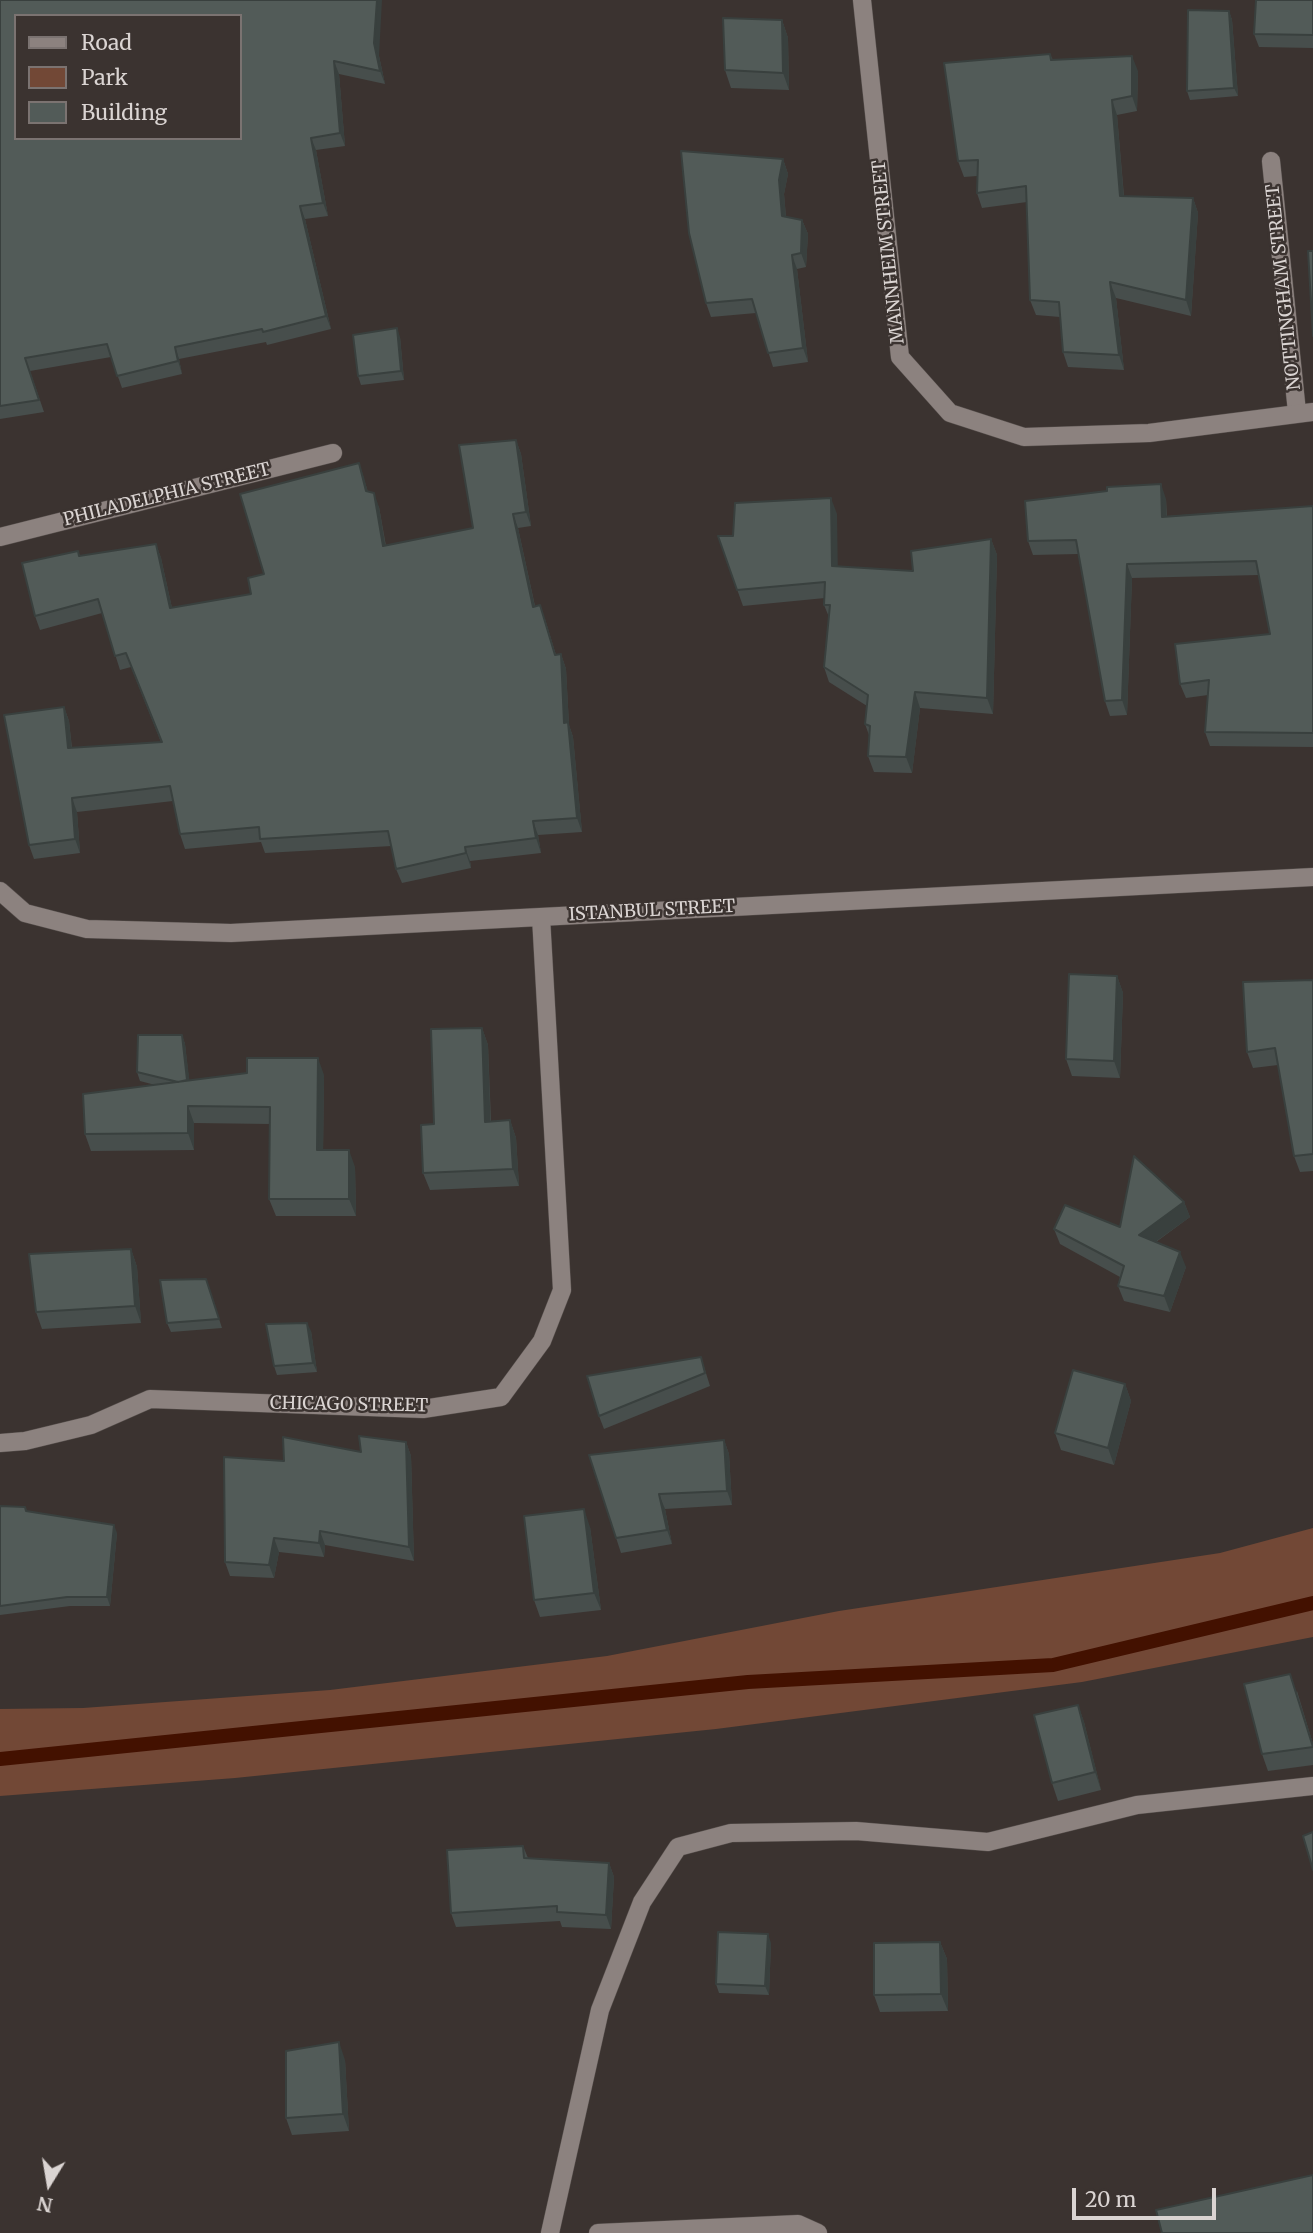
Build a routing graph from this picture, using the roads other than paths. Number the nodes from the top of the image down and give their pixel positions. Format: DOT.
graph roads {
  1 [pos="862,0"];
  2 [pos="1271,161"];
  3 [pos="1305,412"];
  4 [pos="333,453"];
  5 [pos="0,537"];
  6 [pos="1313,877"];
  7 [pos="0,891"];
  8 [pos="541,917"];
  9 [pos="0,1443"];
  10 [pos="1313,1786"];
  11 [pos="550,2233"];
  12 [pos="598,2233"];
  13 [pos="818,2233"];
  1 -- 3 [label="street, MANNHEIM STREET"];
  2 -- 3 [label="street, NOTTINGHAM STREET"];
  4 -- 5 [label="street, PHILADELPHIA STREET"];
  6 -- 8 [label="street, ISTANBUL STREET"];
  7 -- 8 [label="street, ISTANBUL STREET"];
  8 -- 9 [label="street, CHICAGO STREET"];
  10 -- 11 [label="street"];
  12 -- 13 [label="street"];
}
